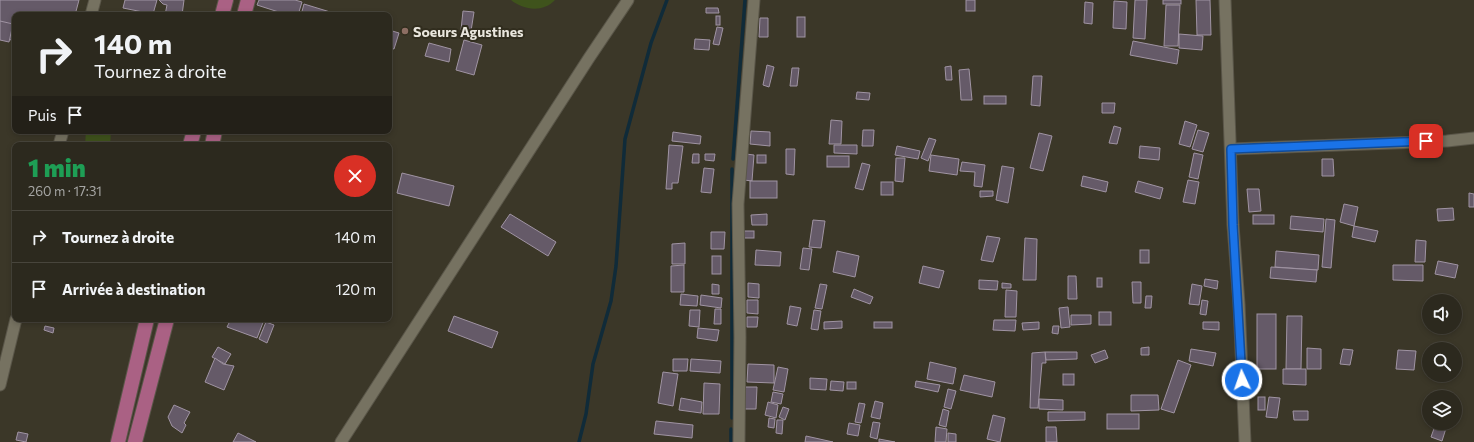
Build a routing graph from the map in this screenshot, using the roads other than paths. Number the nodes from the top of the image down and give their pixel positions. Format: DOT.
graph roads {
  1 [pos="95,0"];
  2 [pos="226,0"];
  3 [pos="248,0"];
  4 [pos="628,0"];
  5 [pos="754,0"];
  6 [pos="1225,0"];
  7 [pos="92,12"];
  8 [pos="223,12"];
  9 [pos="245,12"];
  10 [pos="1474,138"];
  11 [pos="1231,149"];
  12 [pos="15,322"];
  13 [pos="146,322"];
  14 [pos="166,322"];
  15 [pos="0,385"];
  16 [pos="118,442"];
  17 [pos="135,442"];
  18 [pos="342,442"];
  19 [pos="740,442"];
  20 [pos="1245,442"];
  1 -- 7 [label="street"];
  2 -- 8 [label="main road"];
  3 -- 9 [label="main road"];
  4 -- 18 [label="street"];
  5 -- 19 [label="street"];
  6 -- 11 [label="street"];
  10 -- 11 [label="street"];
  11 -- 20 [label="street"];
  12 -- 15 [label="street"];
  13 -- 16 [label="main road"];
  14 -- 17 [label="main road"];
}
